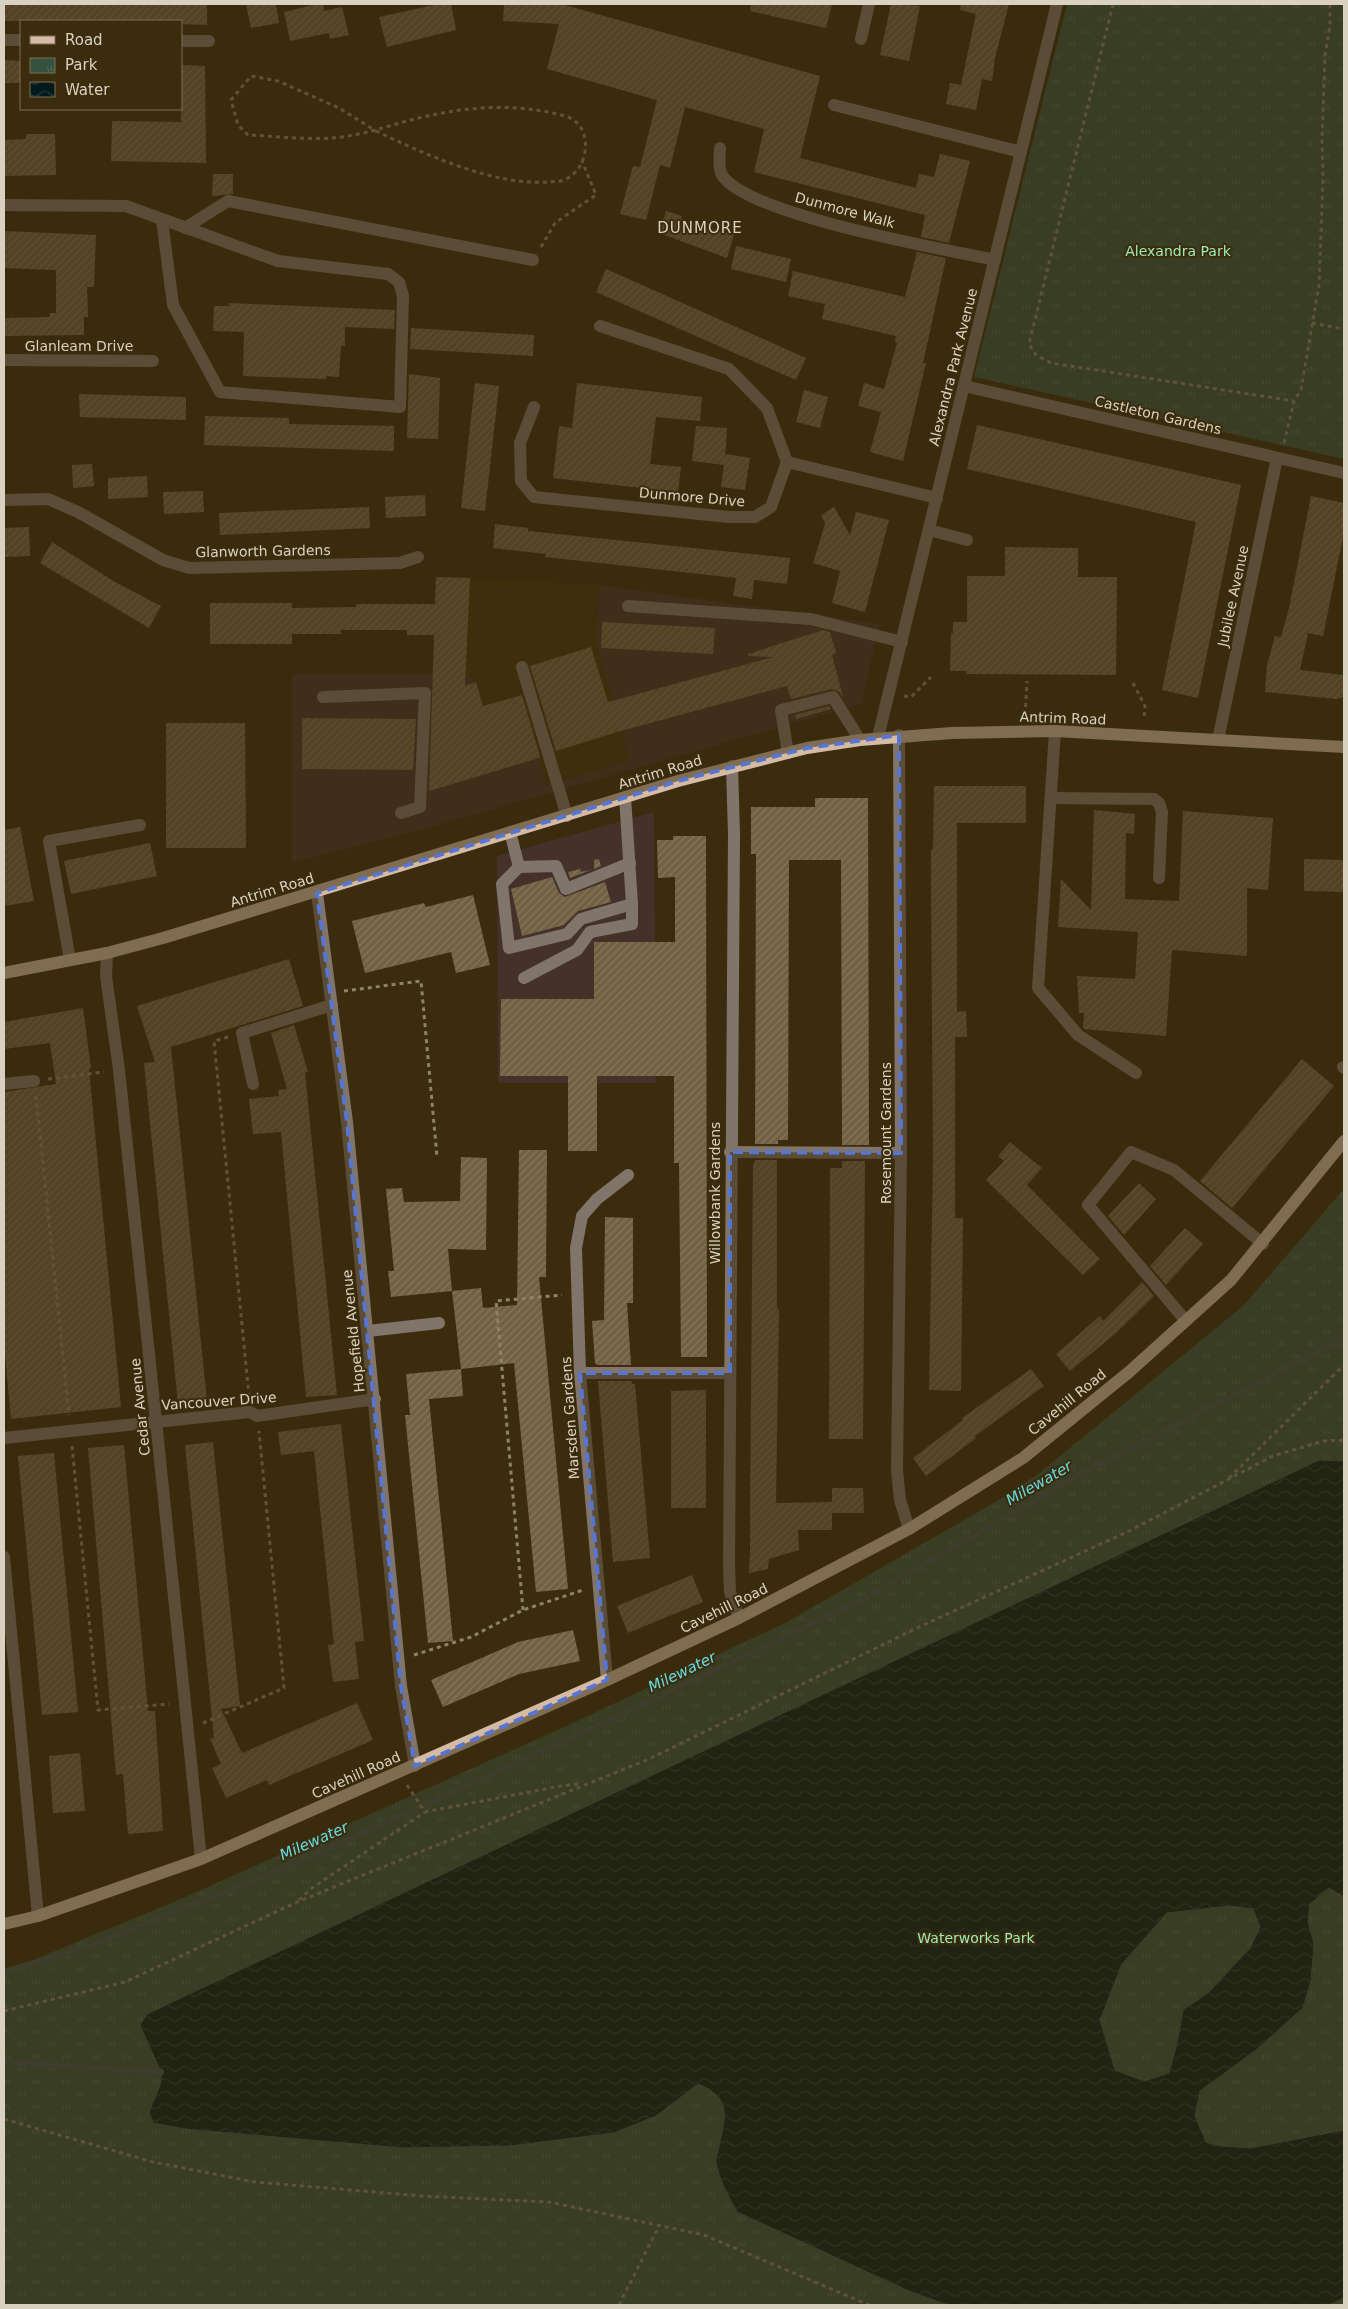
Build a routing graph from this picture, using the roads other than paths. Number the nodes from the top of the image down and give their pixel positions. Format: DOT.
graph roads {
  1 [pos="869,4"];
  2 [pos="1057,4"];
  3 [pos="861,39"];
  4 [pos="4,40"];
  5 [pos="20,40"];
  6 [pos="182,41"];
  7 [pos="209,41"];
  8 [pos="834,105"];
  9 [pos="720,148"];
  10 [pos="1021,152"];
  11 [pos="4,205"];
  12 [pos="162,220"];
  13 [pos="185,228"];
  14 [pos="533,260"];
  15 [pos="995,260"];
  16 [pos="600,326"];
  17 [pos="4,360"];
  18 [pos="153,361"];
  19 [pos="964,386"];
  20 [pos="534,407"];
  21 [pos="1277,458"];
  22 [pos="787,462"];
  23 [pos="1344,473"];
  24 [pos="936,498"];
  25 [pos="4,500"];
  26 [pos="929,530"];
  27 [pos="967,540"];
  28 [pos="418,557"];
  29 [pos="628,606"];
  30 [pos="902,642"];
  31 [pos="522,667"];
  32 [pos="323,697"];
  33 [pos="1056,731"];
  34 [pos="899,736"];
  35 [pos="878,737"];
  36 [pos="860,740"];
  37 [pos="1218,740"];
  38 [pos="1344,747"];
  39 [pos="788,753"];
  40 [pos="732,766"];
  41 [pos="625,798"];
  42 [pos="1052,798"];
  43 [pos="401,813"];
  44 [pos="567,816"];
  45 [pos="140,825"];
  46 [pos="510,832"];
  47 [pos="630,863"];
  48 [pos="519,868"];
  49 [pos="1159,878"];
  50 [pos="317,893"];
  51 [pos="632,904"];
  52 [pos="107,953"];
  53 [pos="70,960"];
  54 [pos="4,973"];
  55 [pos="524,978"];
  56 [pos="331,999"];
  57 [pos="1136,1073"];
  58 [pos="34,1081"];
  59 [pos="4,1084"];
  60 [pos="253,1084"];
  61 [pos="1344,1142"];
  62 [pos="730,1152"];
  63 [pos="902,1153"];
  64 [pos="628,1174"];
  65 [pos="1263,1244"];
  66 [pos="1186,1321"];
  67 [pos="439,1323"];
  68 [pos="368,1331"];
  69 [pos="580,1373"];
  70 [pos="730,1373"];
  71 [pos="375,1399"];
  72 [pos="156,1421"];
  73 [pos="4,1438"];
  74 [pos="909,1529"];
  75 [pos="4,1557"];
  76 [pos="739,1618"];
  77 [pos="607,1680"];
  78 [pos="415,1766"];
  79 [pos="201,1859"];
  80 [pos="38,1916"];
  81 [pos="4,1924"];
  1 -- 3 [label="street"];
  2 -- 10 [label="street, Alexandra Park Avenue"];
  4 -- 5 [label="street"];
  6 -- 7 [label="street"];
  8 -- 10 [label="street"];
  9 -- 15 [label="street, Dunmore Walk"];
  10 -- 15 [label="street, Alexandra Park Avenue"];
  11 -- 12 [label="street"];
  12 -- 13 [label="street"];
  12 -- 13 [label="street"];
  13 -- 14 [label="street"];
  15 -- 19 [label="street, Alexandra Park Avenue"];
  16 -- 22 [label="street"];
  17 -- 18 [label="street, Glanleam Drive"];
  19 -- 21 [label="street, Castleton Gardens"];
  19 -- 24 [label="street, Alexandra Park Avenue"];
  20 -- 22 [label="street, Dunmore Drive"];
  21 -- 23 [label="street, Castleton Gardens"];
  21 -- 37 [label="street, Jubilee Avenue"];
  22 -- 24 [label="street"];
  24 -- 26 [label="street, Alexandra Park Avenue"];
  25 -- 28 [label="street, Glanworth Gardens"];
  26 -- 27 [label="street"];
  26 -- 30 [label="street, Alexandra Park Avenue"];
  29 -- 30 [label="street"];
  30 -- 35 [label="street, Alexandra Park Avenue"];
  31 -- 44 [label="street"];
  32 -- 43 [label="street"];
  33 -- 34 [label="main road, Antrim Road"];
  33 -- 37 [label="main road, Antrim Road"];
  33 -- 42 [label="street"];
  34 -- 35 [label="main road, Antrim Road"];
  34 -- 63 [label="street, Rosemount Gardens"];
  35 -- 36 [label="main road, Antrim Road"];
  36 -- 39 [label="main road, Antrim Road"];
  36 -- 39 [label="street"];
  37 -- 38 [label="main road, Antrim Road"];
  39 -- 40 [label="main road, Antrim Road"];
  40 -- 41 [label="main road, Antrim Road"];
  40 -- 62 [label="street, Willowbank Gardens"];
  41 -- 44 [label="main road, Antrim Road"];
  41 -- 47 [label="street"];
  42 -- 49 [label="street"];
  42 -- 57 [label="street"];
  44 -- 46 [label="main road, Antrim Road"];
  45 -- 53 [label="street"];
  46 -- 48 [label="street"];
  46 -- 50 [label="main road, Antrim Road"];
  47 -- 48 [label="street"];
  47 -- 51 [label="street"];
  48 -- 51 [label="street"];
  50 -- 52 [label="main road, Antrim Road"];
  50 -- 56 [label="street, Hopefield Avenue"];
  51 -- 55 [label="street"];
  52 -- 53 [label="main road, Antrim Road"];
  52 -- 72 [label="street, Cedar Avenue"];
  53 -- 54 [label="main road, Antrim Road"];
  56 -- 60 [label="street"];
  56 -- 68 [label="street, Hopefield Avenue"];
  58 -- 59 [label="street"];
  61 -- 65 [label="main road, Cavehill Road"];
  62 -- 63 [label="street"];
  62 -- 70 [label="street, Willowbank Gardens"];
  63 -- 74 [label="street, Rosemount Gardens"];
  64 -- 69 [label="street, Marsden Gardens"];
  65 -- 66 [label="main road, Cavehill Road"];
  65 -- 66 [label="street"];
  66 -- 74 [label="main road, Cavehill Road"];
  67 -- 68 [label="street"];
  68 -- 71 [label="street, Hopefield Avenue"];
  69 -- 70 [label="street"];
  69 -- 77 [label="street, Marsden Gardens"];
  70 -- 76 [label="street, Willowbank Gardens"];
  71 -- 72 [label="street, Vancouver Drive"];
  71 -- 78 [label="street, Hopefield Avenue"];
  72 -- 73 [label="street, Vancouver Drive"];
  72 -- 79 [label="street, Cedar Avenue"];
  74 -- 76 [label="main road, Cavehill Road"];
  75 -- 80 [label="street"];
  76 -- 77 [label="main road, Cavehill Road"];
  77 -- 78 [label="main road, Cavehill Road"];
  78 -- 79 [label="main road, Cavehill Road"];
  79 -- 80 [label="main road, Cavehill Road"];
  80 -- 81 [label="main road, Cavehill Road"];
}
